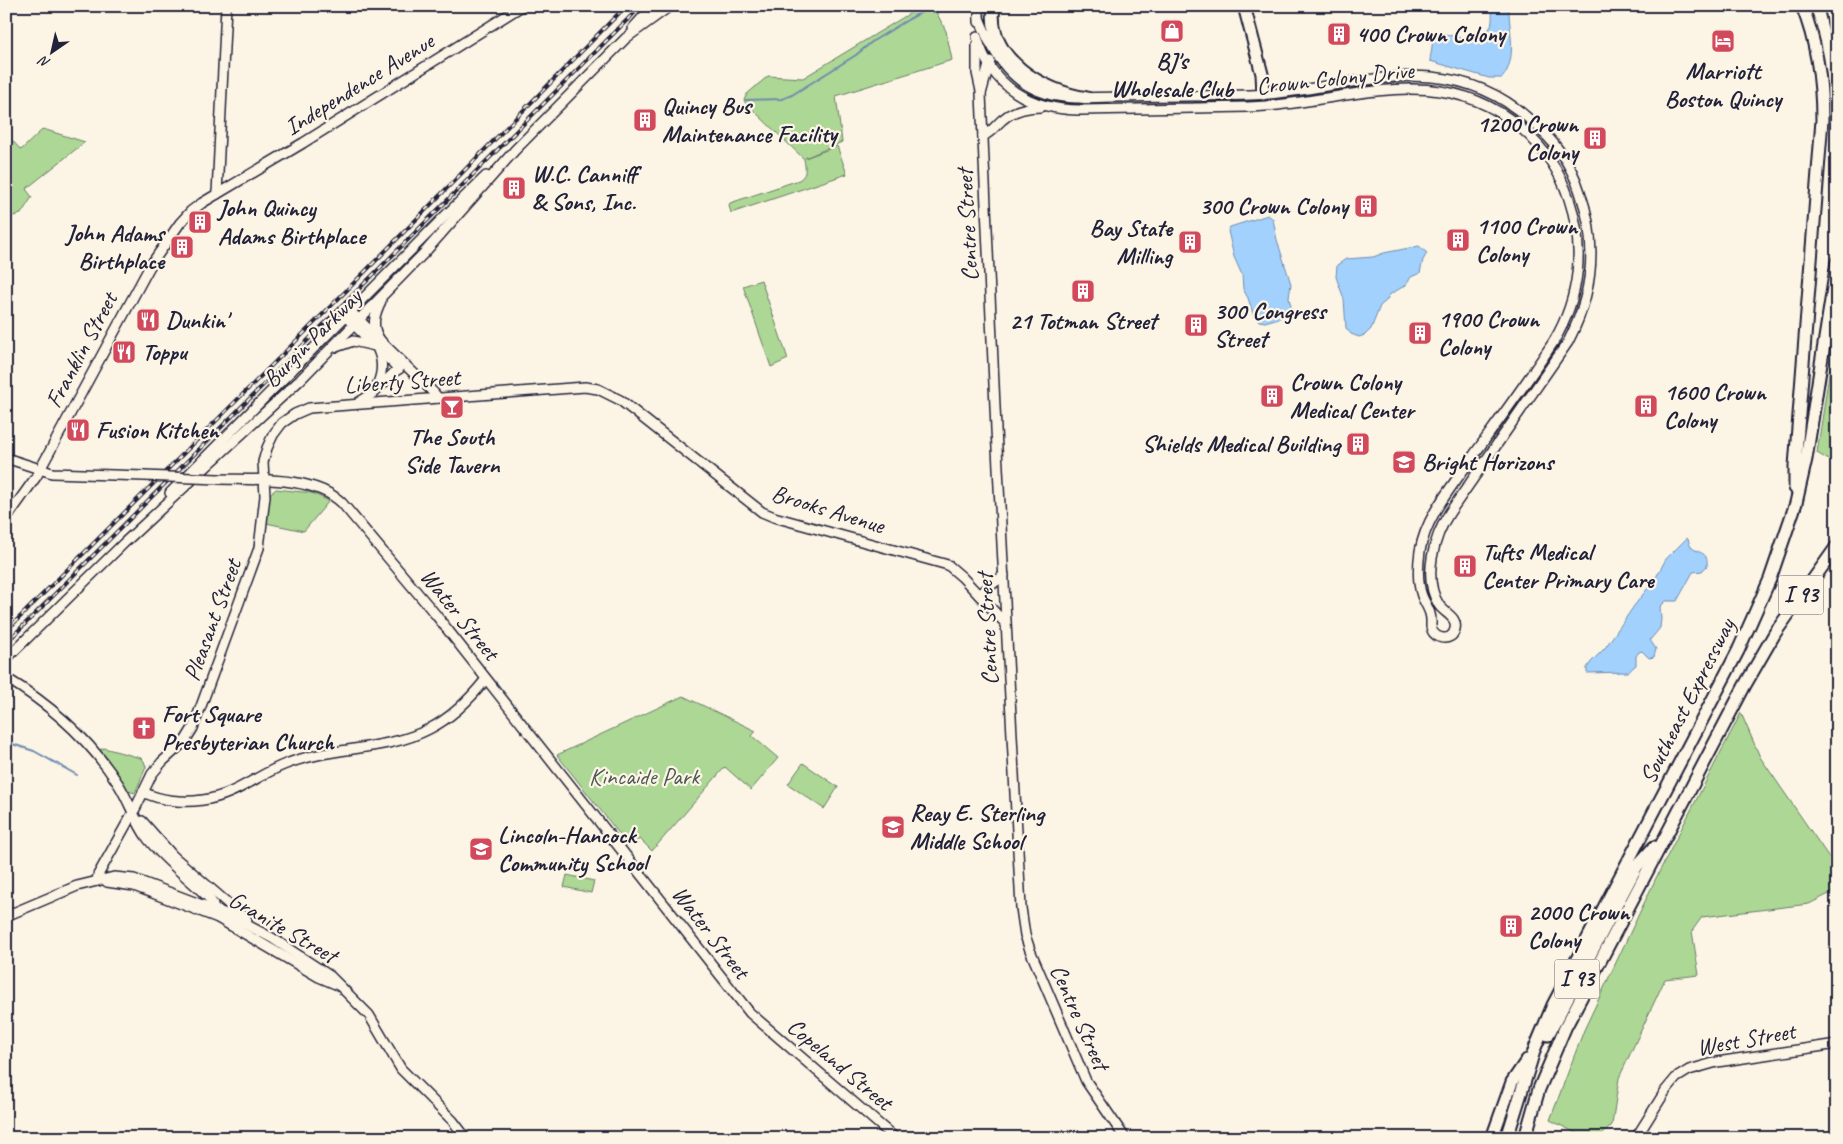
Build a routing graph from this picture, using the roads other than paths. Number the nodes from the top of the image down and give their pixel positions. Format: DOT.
graph roads {
  1 [pos="226,6"];
  2 [pos="522,6"];
  3 [pos="653,6"];
  4 [pos="670,6"];
  5 [pos="979,6"];
  6 [pos="994,6"];
  7 [pos="1244,6"];
  8 [pos="1802,6"];
  9 [pos="1830,6"];
  10 [pos="979,18"];
  11 [pos="987,36"];
  12 [pos="1837,36"];
  13 [pos="977,37"];
  14 [pos="626,38"];
  15 [pos="988,59"];
  16 [pos="1000,60"];
  17 [pos="977,67"];
  18 [pos="981,94"];
  19 [pos="1263,94"];
  20 [pos="1087,98"];
  21 [pos="1046,107"];
  22 [pos="983,136"];
  23 [pos="515,150"];
  24 [pos="216,194"];
  25 [pos="1837,262"];
  26 [pos="387,292"];
  27 [pos="348,313"];
  28 [pos="357,322"];
  29 [pos="378,343"];
  30 [pos="322,358"];
  31 [pos="402,366"];
  32 [pos="591,387"];
  33 [pos="372,394"];
  34 [pos="438,398"];
  35 [pos="349,404"];
  36 [pos="6,458"];
  37 [pos="40,470"];
  38 [pos="264,481"];
  39 [pos="1796,503"];
  40 [pos="6,519"];
  41 [pos="124,543"];
  42 [pos="1837,546"];
  43 [pos="1004,575"];
  44 [pos="979,595"];
  45 [pos="1450,615"];
  46 [pos="1431,622"];
  47 [pos="1006,624"];
  48 [pos="6,659"];
  49 [pos="7,678"];
  50 [pos="486,679"];
  51 [pos="143,792"];
  52 [pos="134,812"];
  53 [pos="1648,823"];
  54 [pos="1667,833"];
  55 [pos="1637,866"];
  56 [pos="97,881"];
  57 [pos="212,908"];
  58 [pos="6,916"];
  59 [pos="218,918"];
  60 [pos="272,938"];
  61 [pos="338,985"];
  62 [pos="758,1021"];
  63 [pos="1837,1044"];
  64 [pos="1535,1048"];
  65 [pos="1524,1137"];
  66 [pos="466,1138"];
  67 [pos="895,1138"];
  68 [pos="1125,1138"];
  69 [pos="1492,1138"];
  70 [pos="1506,1138"];
  71 [pos="1512,1138"];
  72 [pos="1636,1138"];
  1 -- 24 [label="main road"];
  2 -- 24 [label="main road, Independence Avenue"];
  3 -- 14 [label="main road, Burgin Parkway"];
  4 -- 14 [label="main road, Burgin Parkway"];
  5 -- 10 [label="main road, Centre Street"];
  6 -- 20 [label="highway"];
  7 -- 19 [label="highway"];
  8 -- 39 [label="highway"];
  9 -- 12 [label="highway"];
  10 -- 11 [label="main road, Centre Street"];
  10 -- 13 [label="main road, Centre Street"];
  11 -- 15 [label="main road, Centre Street"];
  11 -- 16 [label="main road, Crown Colony Drive"];
  13 -- 15 [label="main road, Crown Colony Drive"];
  13 -- 17 [label="main road, Centre Street"];
  14 -- 23 [label="main road, Burgin Parkway"];
  15 -- 16 [label="main road"];
  15 -- 17 [label="main road"];
  15 -- 18 [label="main road, Centre Street"];
  15 -- 21 [label="main road, Crown Colony Drive"];
  16 -- 20 [label="main road, Crown Colony Drive"];
  17 -- 18 [label="main road, Centre Street"];
  18 -- 22 [label="main road, Centre Street"];
  19 -- 20 [label="main road, Crown Colony Drive"];
  19 -- 45 [label="main road, Crown Colony Drive"];
  21 -- 22 [label="main road"];
  21 -- 46 [label="main road, Crown Colony Drive"];
  22 -- 43 [label="main road, Centre Street"];
  23 -- 26 [label="main road, Burgin Parkway"];
  23 -- 27 [label="main road, Burgin Parkway"];
  24 -- 37 [label="main road, Franklin Street"];
  25 -- 39 [label="highway, Southeast Expressway / I 93"];
  26 -- 28 [label="main road, Burgin Parkway"];
  26 -- 29 [label="main road"];
  27 -- 28 [label="main road"];
  27 -- 41 [label="main road, Burgin Parkway"];
  28 -- 29 [label="main road"];
  28 -- 30 [label="main road, Burgin Parkway"];
  29 -- 30 [label="main road"];
  29 -- 31 [label="main road"];
  29 -- 33 [label="main road"];
  30 -- 41 [label="main road, Burgin Parkway"];
  31 -- 33 [label="main road"];
  31 -- 34 [label="main road"];
  32 -- 34 [label="main road, Liberty Street"];
  32 -- 44 [label="main road, Brooks Avenue"];
  33 -- 35 [label="main road"];
  34 -- 35 [label="main road, Liberty Street"];
  35 -- 38 [label="main road, Liberty Street"];
  36 -- 37 [label="main road, Water Street"];
  37 -- 38 [label="main road, Water Street, bridge"];
  37 -- 40 [label="main road, Franklin Street"];
  38 -- 50 [label="main road, Water Street"];
  38 -- 51 [label="main road, Pleasant Street"];
  39 -- 53 [label="highway, Southeast Expressway / I 93"];
  41 -- 48 [label="main road, Burgin Parkway"];
  42 -- 54 [label="highway, Southeast Expressway / I 93"];
  43 -- 44 [label="main road"];
  43 -- 47 [label="main road, Centre Street"];
  44 -- 47 [label="main road, Brooks Avenue"];
  45 -- 46 [label="main road"];
  45 -- 46 [label="main road, Crown Colony Drive"];
  47 -- 68 [label="main road, Centre Street"];
  49 -- 52 [label="main road"];
  50 -- 51 [label="main road"];
  50 -- 62 [label="main road, Water Street"];
  51 -- 52 [label="main road, Pleasant Street"];
  52 -- 56 [label="main road, Pleasant Street"];
  52 -- 57 [label="main road"];
  52 -- 60 [label="main road"];
  53 -- 55 [label="highway, I 93"];
  53 -- 64 [label="highway, Southeast Expressway / I 93"];
  54 -- 55 [label="highway, I 93"];
  54 -- 65 [label="highway, Southeast Expressway / I 93"];
  55 -- 65 [label="highway, I 93"];
  55 -- 71 [label="highway, I 93"];
  56 -- 57 [label="main road, Granite Street"];
  56 -- 58 [label="main road, Granite Street"];
  56 -- 59 [label="main road, Granite Street"];
  57 -- 59 [label="main road"];
  57 -- 60 [label="main road, Granite Street"];
  59 -- 61 [label="main road, Granite Street"];
  60 -- 61 [label="main road, Granite Street"];
  61 -- 66 [label="main road"];
  62 -- 67 [label="main road, Copeland Street"];
  63 -- 72 [label="main road, West Street"];
  64 -- 69 [label="highway"];
  64 -- 70 [label="highway, Southeast Expressway / I 93"];
}
